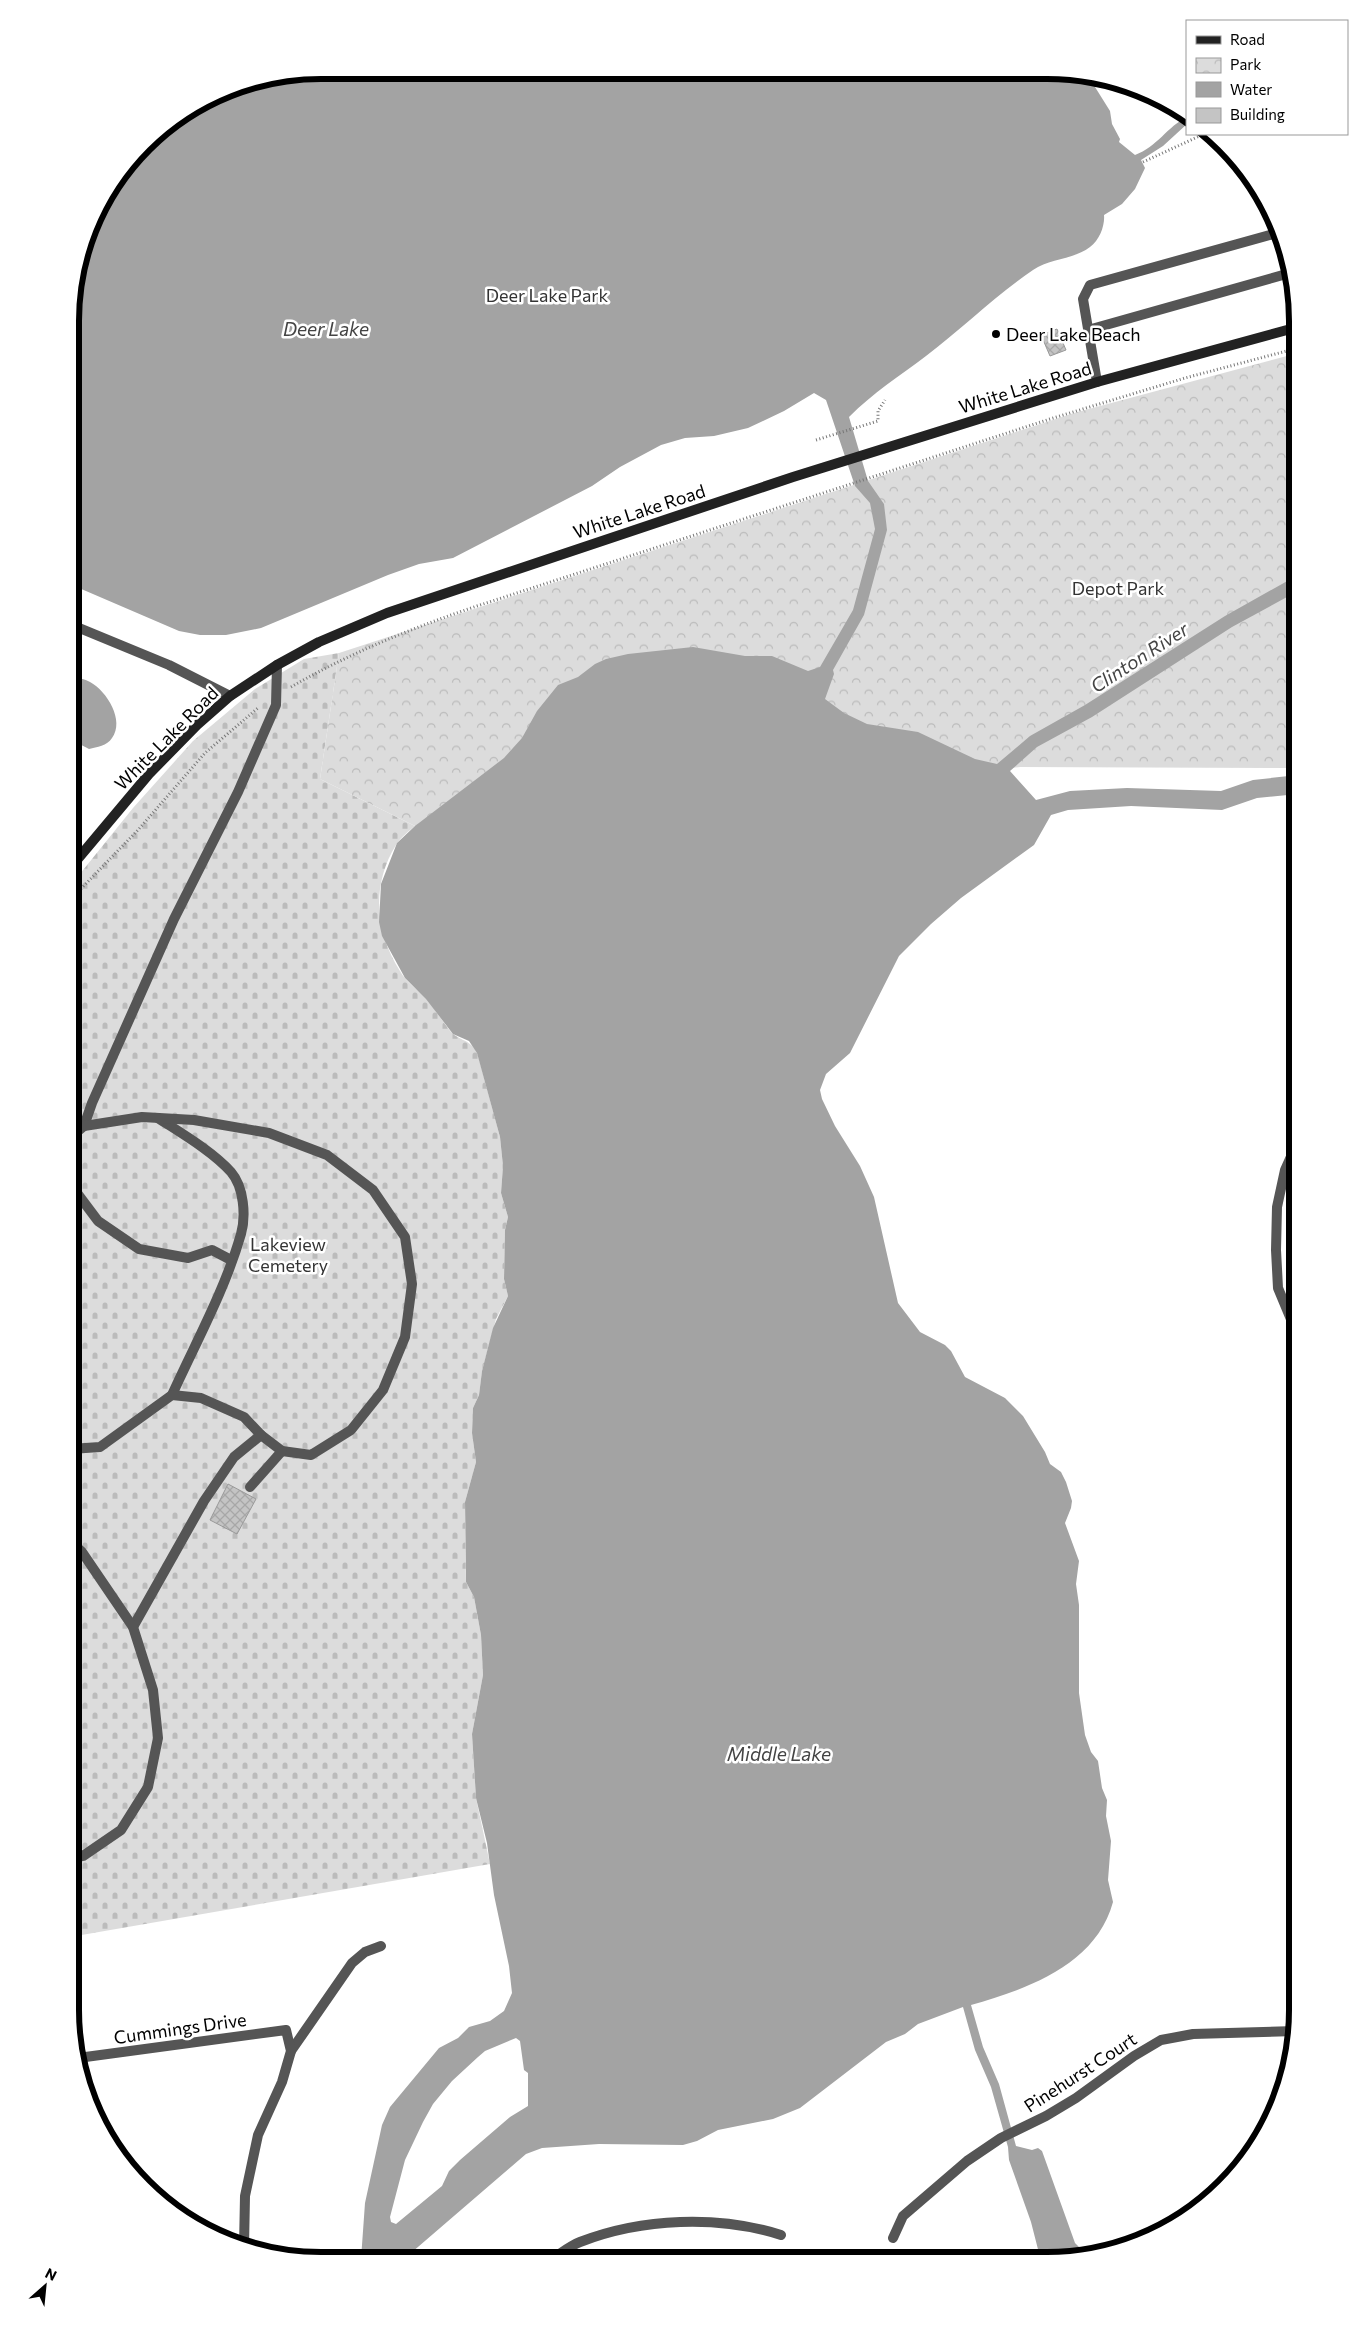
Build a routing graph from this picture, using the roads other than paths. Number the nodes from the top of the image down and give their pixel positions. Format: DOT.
graph roads {
  1 [pos="1273,234"];
  2 [pos="1285,274"];
  3 [pos="1289,329"];
  4 [pos="1088,330"];
  5 [pos="1097,382"];
  6 [pos="79,628"];
  7 [pos="277,665"];
  8 [pos="230,696"];
  9 [pos="79,857"];
  10 [pos="157,1117"];
  11 [pos="84,1126"];
  12 [pos="79,1130"];
  13 [pos="1289,1161"];
  14 [pos="79,1196"];
  15 [pos="231,1260"];
  16 [pos="1289,1314"];
  17 [pos="172,1395"];
  18 [pos="261,1435"];
  19 [pos="79,1448"];
  20 [pos="282,1451"];
  21 [pos="250,1487"];
  22 [pos="79,1549"];
  23 [pos="133,1627"];
  24 [pos="79,1857"];
  25 [pos="381,1946"];
  26 [pos="1288,2031"];
  27 [pos="291,2051"];
  28 [pos="83,2057"];
  29 [pos="781,2235"];
  30 [pos="893,2238"];
  31 [pos="244,2239"];
  32 [pos="564,2252"];
  1 -- 4 [label="street"];
  2 -- 4 [label="street"];
  3 -- 5 [label="street, White Lake Road"];
  4 -- 5 [label="street"];
  5 -- 7 [label="street, White Lake Road"];
  6 -- 8 [label="street"];
  7 -- 8 [label="street, White Lake Road"];
  7 -- 11 [label="street"];
  8 -- 9 [label="street, White Lake Road"];
  10 -- 11 [label="street"];
  10 -- 15 [label="street"];
  10 -- 20 [label="street"];
  11 -- 12 [label="street"];
  13 -- 16 [label="street"];
  14 -- 15 [label="street"];
  15 -- 17 [label="street"];
  17 -- 18 [label="street"];
  17 -- 19 [label="street"];
  18 -- 20 [label="street"];
  18 -- 23 [label="street"];
  20 -- 21 [label="street"];
  22 -- 23 [label="street"];
  23 -- 24 [label="street"];
  25 -- 27 [label="street"];
  26 -- 30 [label="street, Pinehurst Court"];
  27 -- 28 [label="street, Cummings Drive"];
  27 -- 31 [label="street"];
  29 -- 32 [label="street"];
}
